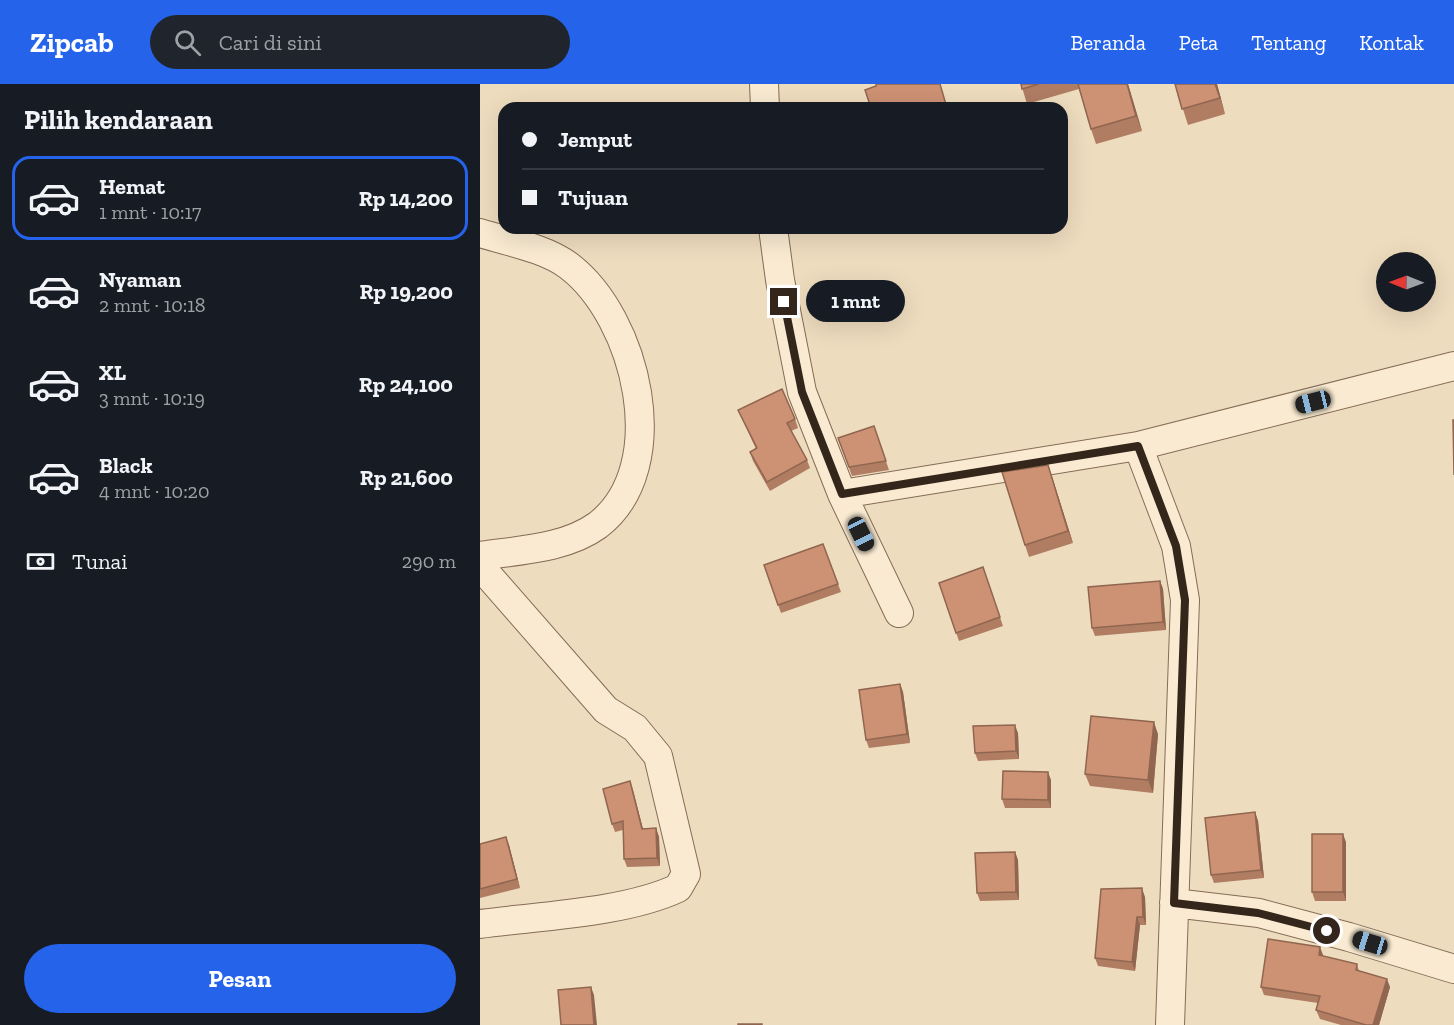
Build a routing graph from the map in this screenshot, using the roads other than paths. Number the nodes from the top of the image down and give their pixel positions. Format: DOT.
graph roads {
  1 [pos="764,84"];
  2 [pos="765,102"];
  3 [pos="480,233"];
  4 [pos="774,234"];
  5 [pos="1454,366"];
  6 [pos="1138,446"];
  7 [pos="842,494"];
  8 [pos="480,556"];
  9 [pos="480,566"];
  10 [pos="899,613"];
  11 [pos="1174,903"];
  12 [pos="480,924"];
  13 [pos="1454,969"];
  14 [pos="1170,1025"];
  1 -- 2 [label="street"];
  3 -- 8 [label="street"];
  4 -- 7 [label="street"];
  5 -- 6 [label="street"];
  6 -- 7 [label="street"];
  6 -- 11 [label="street"];
  7 -- 10 [label="street"];
  9 -- 12 [label="street"];
  11 -- 13 [label="street"];
  11 -- 14 [label="street"];
}
